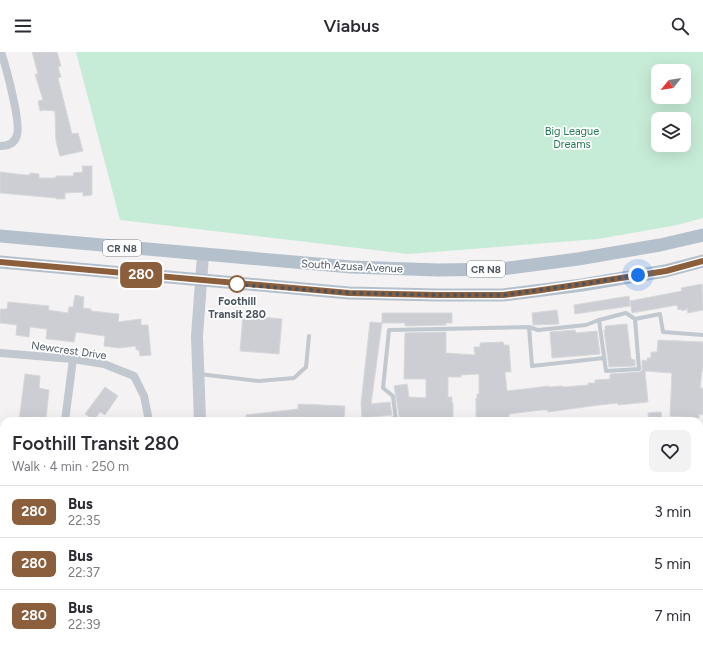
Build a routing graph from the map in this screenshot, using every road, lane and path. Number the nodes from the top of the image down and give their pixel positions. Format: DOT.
graph roads {
  1 [pos="1,52"];
  2 [pos="0,146"];
  3 [pos="703,234"];
  4 [pos="0,236"];
  5 [pos="203,255"];
  6 [pos="703,261"];
  7 [pos="0,262"];
  8 [pos="201,281"];
  9 [pos="635,319"];
  10 [pos="599,320"];
  11 [pos="529,327"];
  12 [pos="703,335"];
  13 [pos="309,336"];
  14 [pos="0,353"];
  15 [pos="604,358"];
  16 [pos="73,359"];
  17 [pos="199,374"];
  18 [pos="66,417"];
  19 [pos="148,417"];
  20 [pos="200,417"];
  21 [pos="396,417"];
  1 -- 2 [label="street"];
  3 -- 5 [label="main road, South Azusa Avenue / CR N8"];
  4 -- 5 [label="main road, South Azusa Avenue / CR N8"];
  5 -- 8 [label="street"];
  6 -- 8 [label="main road, CR N8"];
  7 -- 8 [label="main road, CR N8"];
  8 -- 17 [label="street"];
  9 -- 10 [label="lane"];
  9 -- 12 [label="lane"];
  9 -- 15 [label="lane"];
  10 -- 11 [label="lane"];
  10 -- 15 [label="lane"];
  11 -- 15 [label="lane"];
  11 -- 21 [label="lane"];
  13 -- 17 [label="lane"];
  14 -- 16 [label="street, Newcrest Drive"];
  16 -- 18 [label="street"];
  16 -- 19 [label="street, Newcrest Drive"];
  17 -- 20 [label="street"];
}
